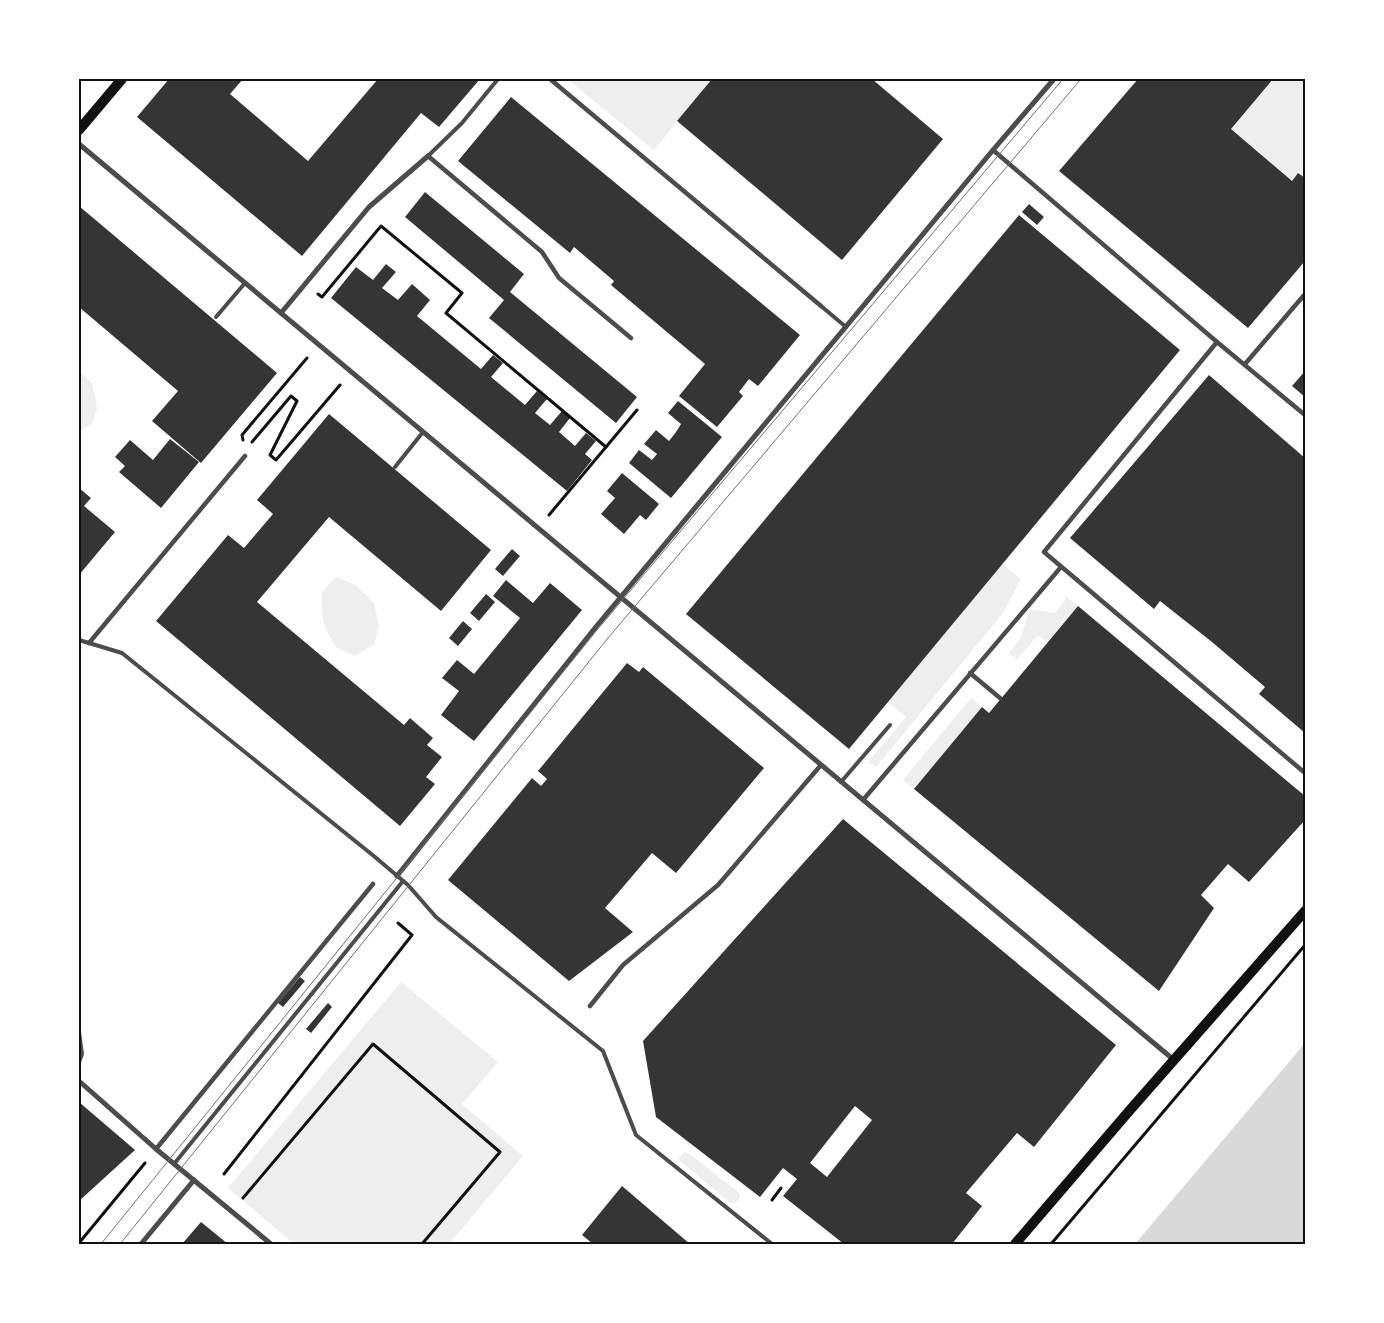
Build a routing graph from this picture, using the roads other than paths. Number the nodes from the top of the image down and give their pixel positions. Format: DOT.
graph roads {
  1 [pos="122,79"];
  2 [pos="498,79"];
  3 [pos="550,79"];
  4 [pos="1054,79"];
  5 [pos="79,130"];
  6 [pos="79,144"];
  7 [pos="993,150"];
  8 [pos="428,156"];
  9 [pos="246,283"];
  10 [pos="1305,294"];
  11 [pos="821,306"];
  12 [pos="282,313"];
  13 [pos="216,317"];
  14 [pos="846,327"];
  15 [pos="631,338"];
  16 [pos="1217,342"];
  17 [pos="1245,364"];
  18 [pos="1305,415"];
  19 [pos="424,432"];
  20 [pos="245,456"];
  21 [pos="395,467"];
  22 [pos="1060,567"];
  23 [pos="621,597"];
  24 [pos="79,640"];
  25 [pos="89,643"];
  26 [pos="970,673"];
  27 [pos="1000,698"];
  28 [pos="890,725"];
  29 [pos="821,765"];
  30 [pos="1305,773"];
  31 [pos="841,782"];
  32 [pos="863,800"];
  33 [pos="397,876"];
  34 [pos="403,881"];
  35 [pos="373,884"];
  36 [pos="1305,911"];
  37 [pos="590,1006"];
  38 [pos="79,1032"];
  39 [pos="1174,1060"];
  40 [pos="79,1062"];
  41 [pos="79,1081"];
  42 [pos="156,1149"];
  43 [pos="174,1164"];
  44 [pos="194,1180"];
  45 [pos="141,1244"];
  46 [pos="271,1244"];
  47 [pos="772,1244"];
  48 [pos="1015,1244"];
  1 -- 5 [label="main road"];
  2 -- 8 [label="lane"];
  3 -- 11 [label="street"];
  4 -- 7 [label="street"];
  6 -- 9 [label="street"];
  7 -- 14 [label="street"];
  7 -- 16 [label="street"];
  8 -- 12 [label="street"];
  8 -- 15 [label="street"];
  9 -- 12 [label="street"];
  9 -- 13 [label="lane"];
  10 -- 17 [label="street"];
  11 -- 14 [label="lane"];
  12 -- 19 [label="street"];
  14 -- 23 [label="street"];
  16 -- 17 [label="street"];
  16 -- 22 [label="street"];
  17 -- 18 [label="street"];
  19 -- 21 [label="lane"];
  19 -- 23 [label="street"];
  20 -- 25 [label="street"];
  22 -- 26 [label="street"];
  22 -- 30 [label="street"];
  23 -- 29 [label="street"];
  23 -- 33 [label="street"];
  24 -- 25 [label="lane"];
  25 -- 33 [label="lane"];
  26 -- 27 [label="street"];
  26 -- 32 [label="street"];
  28 -- 31 [label="lane"];
  29 -- 31 [label="street"];
  29 -- 37 [label="street"];
  31 -- 32 [label="street"];
  32 -- 39 [label="street"];
  33 -- 34 [label="lane"];
  34 -- 43 [label="lane"];
  34 -- 47 [label="lane"];
  35 -- 42 [label="street"];
  36 -- 39 [label="main road"];
  38 -- 40 [label="lane"];
  39 -- 48 [label="main road"];
  41 -- 42 [label="street"];
  42 -- 43 [label="street"];
  43 -- 44 [label="street"];
  44 -- 45 [label="street"];
  44 -- 46 [label="street"];
}
